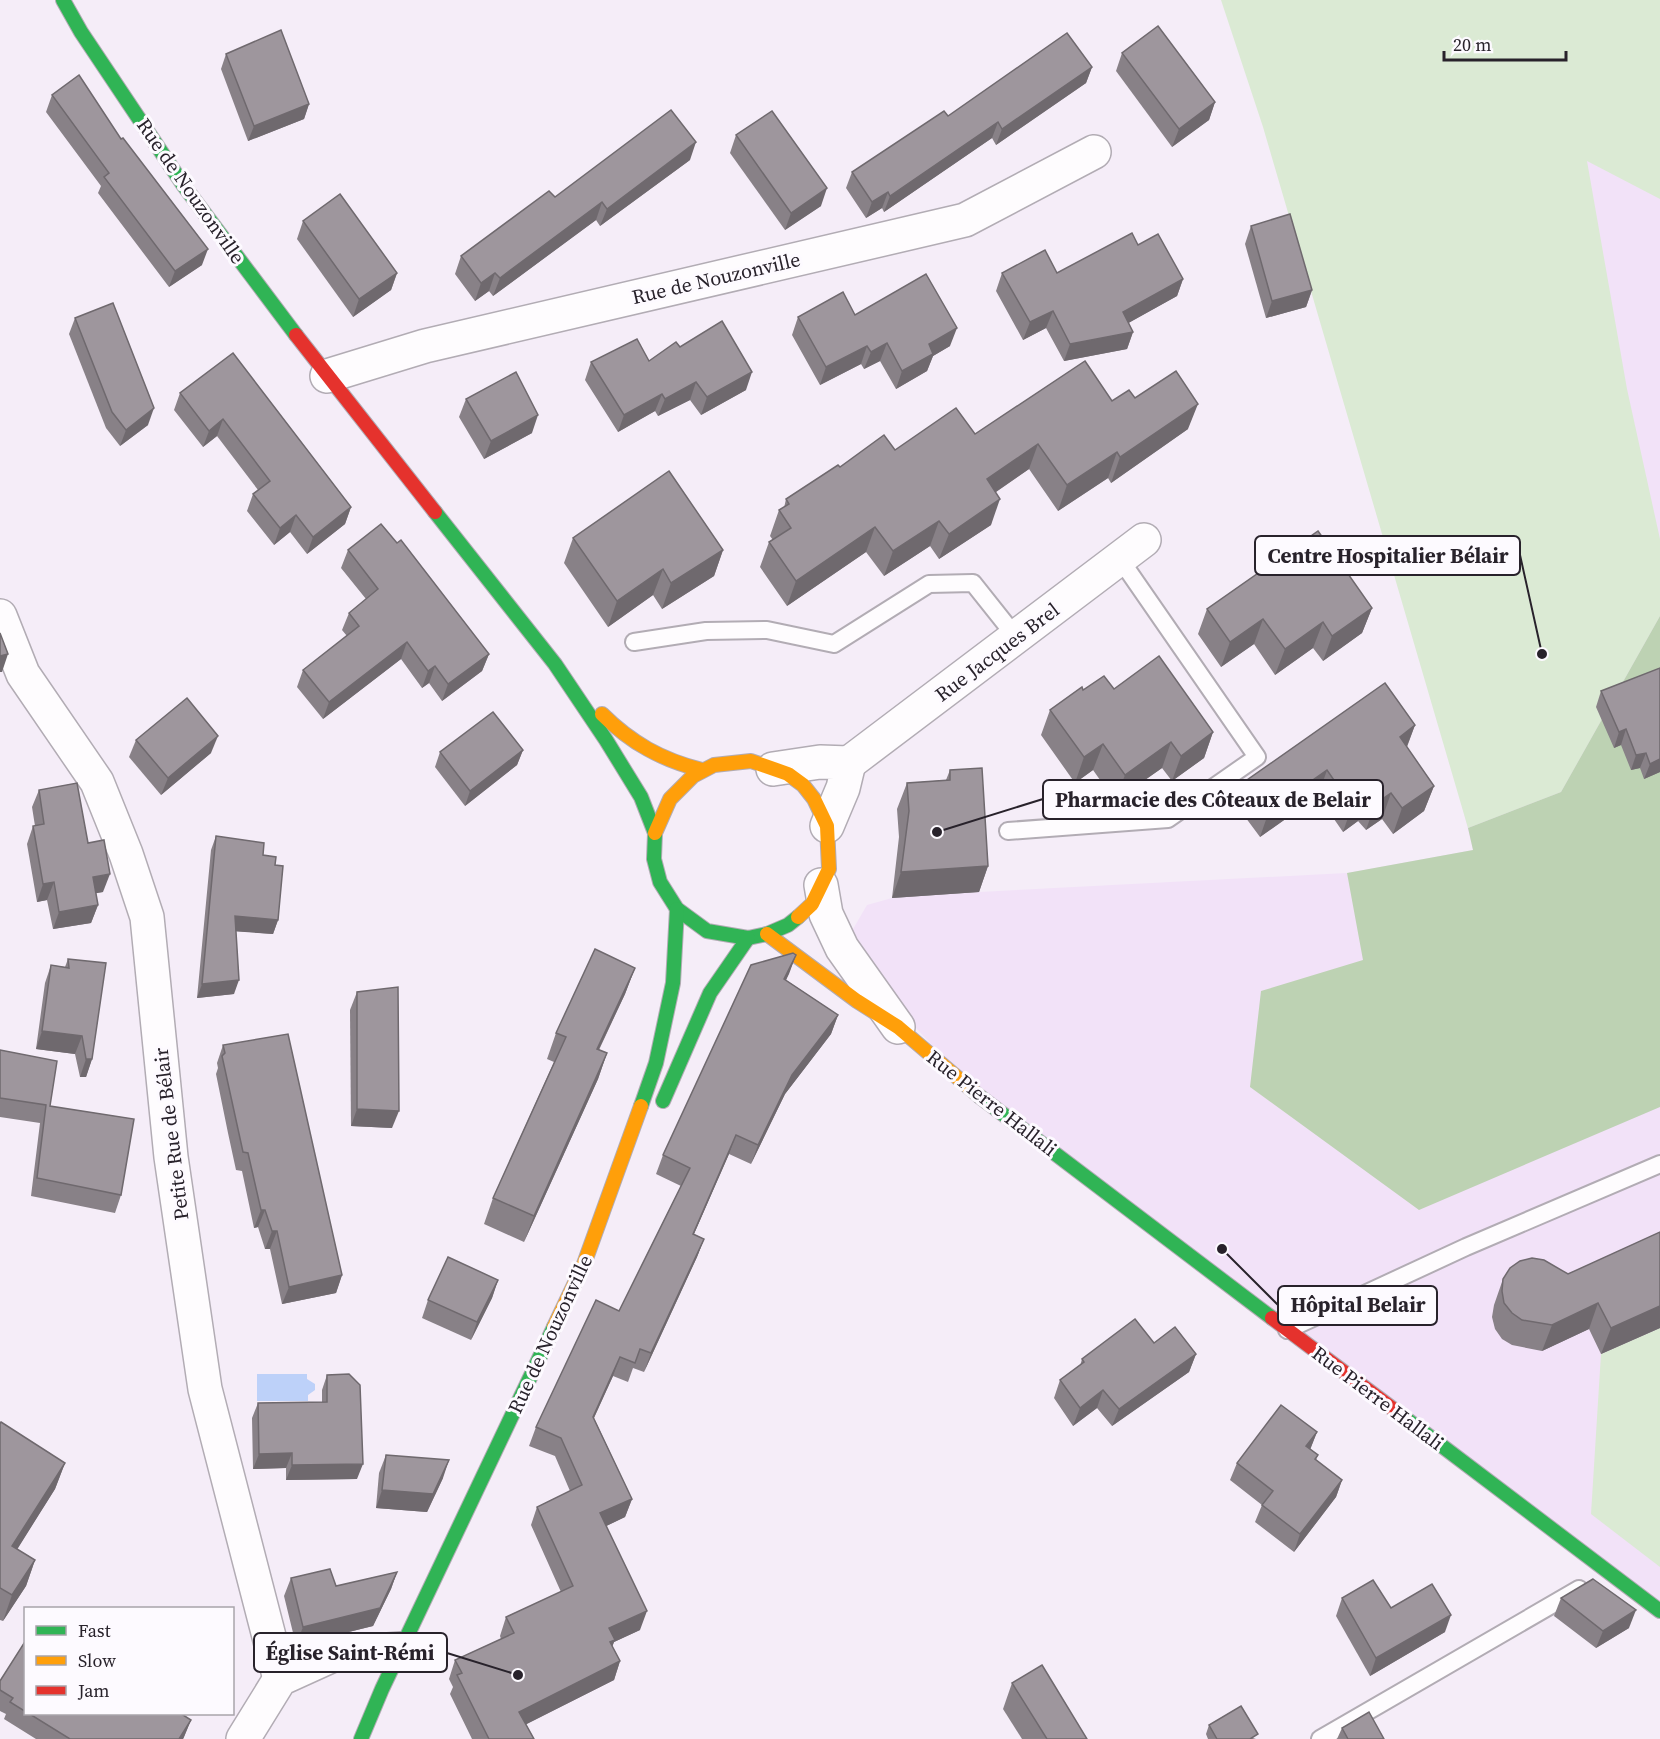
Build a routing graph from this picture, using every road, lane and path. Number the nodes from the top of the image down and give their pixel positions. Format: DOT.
graph roads {
  1 [pos="63,0"];
  2 [pos="1094,152"];
  3 [pos="327,375"];
  4 [pos="1132,550"];
  5 [pos="0,616"];
  6 [pos="1016,637"];
  7 [pos="634,642"];
  8 [pos="555,664"];
  9 [pos="849,764"];
  10 [pos="774,769"];
  11 [pos="702,770"];
  12 [pos="827,826"];
  13 [pos="1008,831"];
  14 [pos="655,832"];
  15 [pos="821,885"];
  16 [pos="677,909"];
  17 [pos="767,934"];
  18 [pos="748,938"];
  19 [pos="898,1028"];
  20 [pos="659,1110"];
  21 [pos="1660,1164"];
  22 [pos="625,1192"];
  23 [pos="584,1264"];
  24 [pos="1287,1330"];
  25 [pos="1608,1572"];
  26 [pos="1660,1611"];
  27 [pos="401,1649"];
  28 [pos="280,1679"];
  29 [pos="243,1739"];
  30 [pos="361,1739"];
  31 [pos="1320,1739"];
  1 -- 3 [label="main road, Rue de Nouzonville"];
  2 -- 3 [label="street, Rue de Nouzonville"];
  3 -- 8 [label="main road, Rue de Nouzonville"];
  4 -- 6 [label="street, Rue Jacques Brel"];
  4 -- 13 [label="lane"];
  5 -- 28 [label="street, Petite Rue de Bélair"];
  6 -- 7 [label="lane"];
  6 -- 9 [label="street, Rue Jacques Brel"];
  8 -- 11 [label="main road, Rue de Nouzonville"];
  8 -- 14 [label="main road, Rue de Nouzonville"];
  9 -- 10 [label="street"];
  9 -- 12 [label="street"];
  10 -- 11 [label="main road, Rue de Nouzonville"];
  10 -- 12 [label="main road, Rue de Nouzonville"];
  11 -- 14 [label="main road, Rue de Nouzonville"];
  12 -- 15 [label="main road, Rue de Nouzonville"];
  14 -- 16 [label="main road, Rue de Nouzonville"];
  15 -- 17 [label="main road, Rue de Nouzonville"];
  15 -- 19 [label="street, Rue Pierre Hallali"];
  16 -- 18 [label="main road, Rue de Nouzonville"];
  16 -- 23 [label="main road, Rue de Nouzonville"];
  17 -- 18 [label="main road, Rue de Nouzonville"];
  17 -- 19 [label="main road, Rue Pierre Hallali"];
  18 -- 20 [label="main road"];
  19 -- 24 [label="main road, Rue Pierre Hallali"];
  21 -- 24 [label="lane"];
  22 -- 23 [label="main road"];
  23 -- 27 [label="main road, Rue de Nouzonville"];
  24 -- 25 [label="main road, Rue Pierre Hallali"];
  25 -- 26 [label="main road, Rue Pierre Hallali"];
  25 -- 31 [label="lane"];
  27 -- 28 [label="street"];
  27 -- 30 [label="main road, Rue de Nouzonville"];
  28 -- 29 [label="street"];
}
